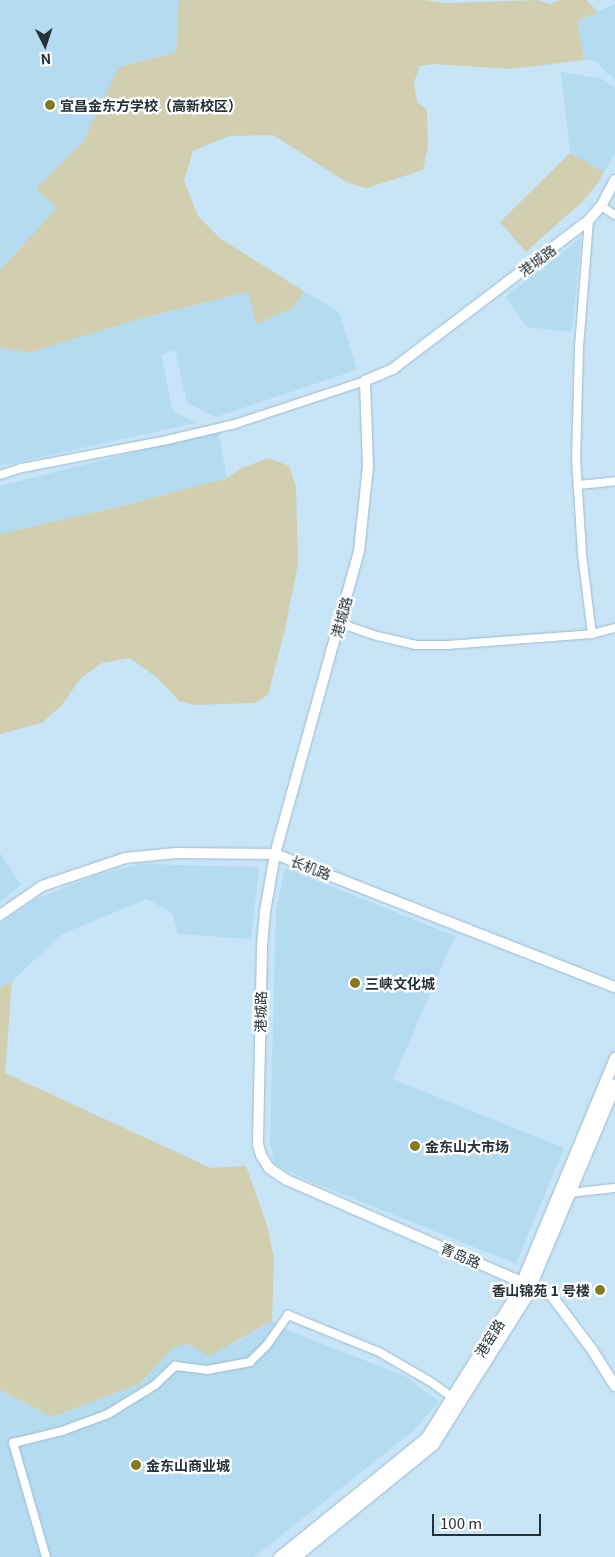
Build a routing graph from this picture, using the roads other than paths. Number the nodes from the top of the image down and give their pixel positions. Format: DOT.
graph roads {
  1 [pos="615,180"];
  2 [pos="601,206"];
  3 [pos="615,215"];
  4 [pos="589,220"];
  5 [pos="365,381"];
  6 [pos="0,475"];
  7 [pos="615,481"];
  8 [pos="579,485"];
  9 [pos="339,623"];
  10 [pos="615,628"];
  11 [pos="592,634"];
  12 [pos="275,854"];
  13 [pos="0,915"];
  14 [pos="615,987"];
  15 [pos="615,1058"];
  16 [pos="615,1084"];
  17 [pos="269,1168"];
  18 [pos="615,1188"];
  19 [pos="569,1192"];
  20 [pos="527,1283"];
  21 [pos="615,1386"];
  22 [pos="452,1397"];
  23 [pos="46,1557"];
  24 [pos="279,1557"];
  25 [pos="294,1557"];
  1 -- 2 [label="street, 港城路"];
  2 -- 3 [label="street"];
  2 -- 4 [label="street, 港城路"];
  4 -- 5 [label="street, 港城路"];
  4 -- 8 [label="street"];
  5 -- 6 [label="street"];
  5 -- 9 [label="street, 港城路"];
  7 -- 8 [label="street"];
  8 -- 11 [label="street"];
  9 -- 11 [label="street"];
  9 -- 12 [label="street, 港城路"];
  10 -- 11 [label="street"];
  12 -- 13 [label="street, 长机路"];
  12 -- 14 [label="street, 长机路"];
  12 -- 17 [label="street, 港城路"];
  15 -- 20 [label="main road, 港窑路"];
  16 -- 19 [label="main road, 港窑路"];
  17 -- 20 [label="street, 青岛路"];
  18 -- 19 [label="street"];
  19 -- 20 [label="main road, 港窑路"];
  20 -- 21 [label="street, 青岛路"];
  20 -- 22 [label="main road, 港窑路"];
  20 -- 25 [label="main road, 港窑路"];
  22 -- 23 [label="street"];
  22 -- 24 [label="main road, 港窑路"];
}
